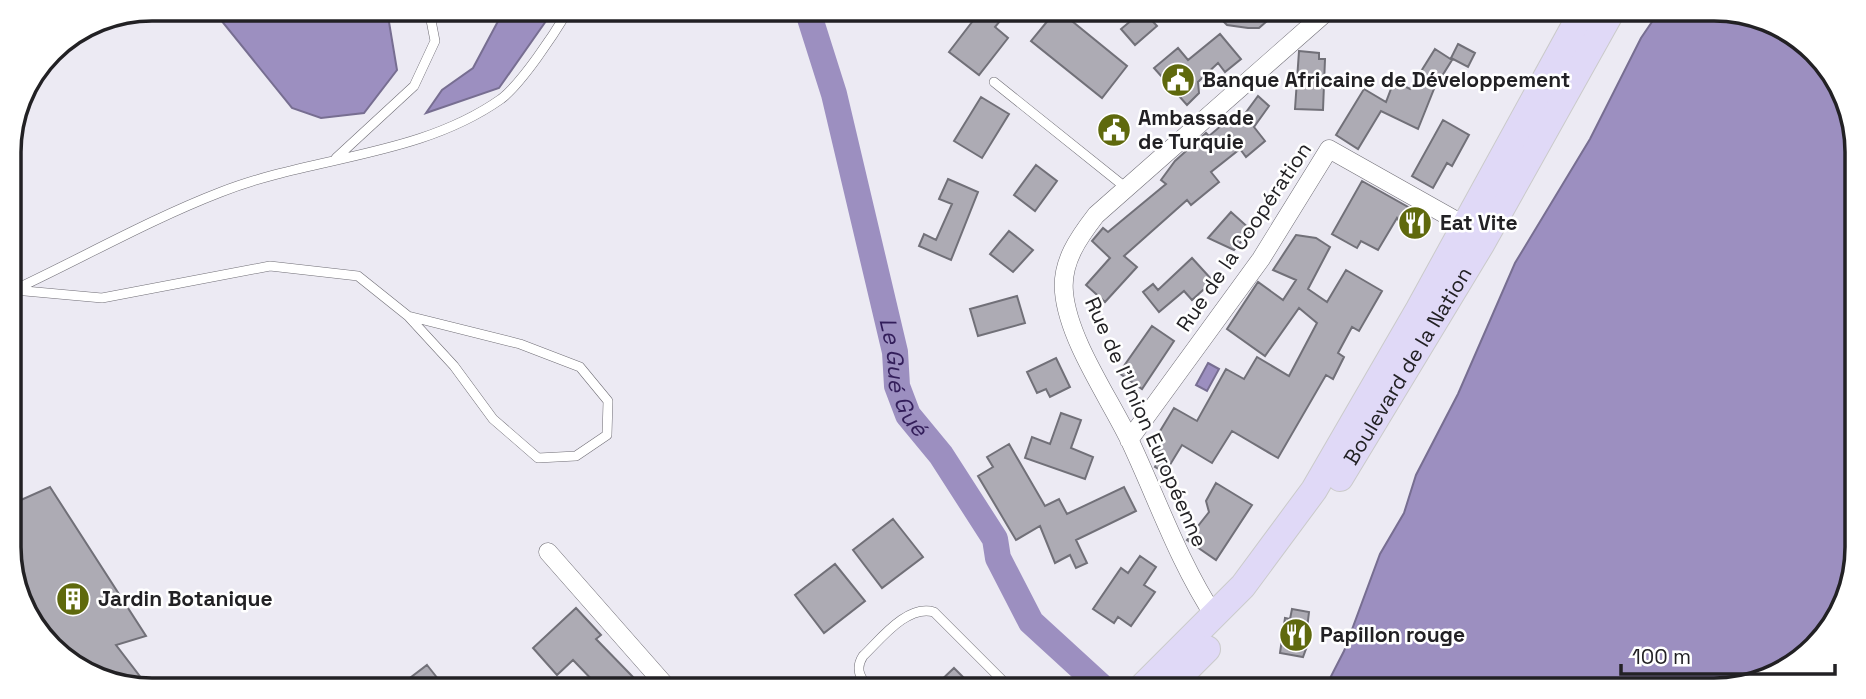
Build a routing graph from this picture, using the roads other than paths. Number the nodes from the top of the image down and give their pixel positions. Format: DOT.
graph roads {
  1 [pos="431,21"];
  2 [pos="562,21"];
  3 [pos="1316,21"];
  4 [pos="1577,21"];
  5 [pos="1606,21"];
  6 [pos="994,82"];
  7 [pos="335,159"];
  8 [pos="1125,187"];
  9 [pos="1464,225"];
  10 [pos="21,287"];
  11 [pos="21,292"];
  12 [pos="408,316"];
  13 [pos="1129,440"];
  14 [pos="548,552"];
  15 [pos="1215,617"];
  16 [pos="659,678"];
  17 [pos="862,678"];
  18 [pos="1000,678"];
  19 [pos="1159,678"];
  20 [pos="1161,678"];
  1 -- 7 [label="lane"];
  2 -- 7 [label="lane"];
  3 -- 8 [label="street, Rue de l'Union Européenne"];
  4 -- 9 [label="main road, Boulevard de la Nation"];
  5 -- 20 [label="main road, Boulevard de la Nation"];
  6 -- 8 [label="lane"];
  7 -- 10 [label="lane"];
  8 -- 13 [label="street, Rue de l'Union Européenne"];
  9 -- 13 [label="street, Rue de la Coopération"];
  9 -- 15 [label="main road, Boulevard de la Nation"];
  11 -- 12 [label="lane"];
  12 -- 12 [label="lane"];
  13 -- 15 [label="street, Rue de l'Union Européenne"];
  14 -- 16 [label="street"];
  15 -- 19 [label="main road, Boulevard de la Nation"];
  17 -- 18 [label="lane"];
}
